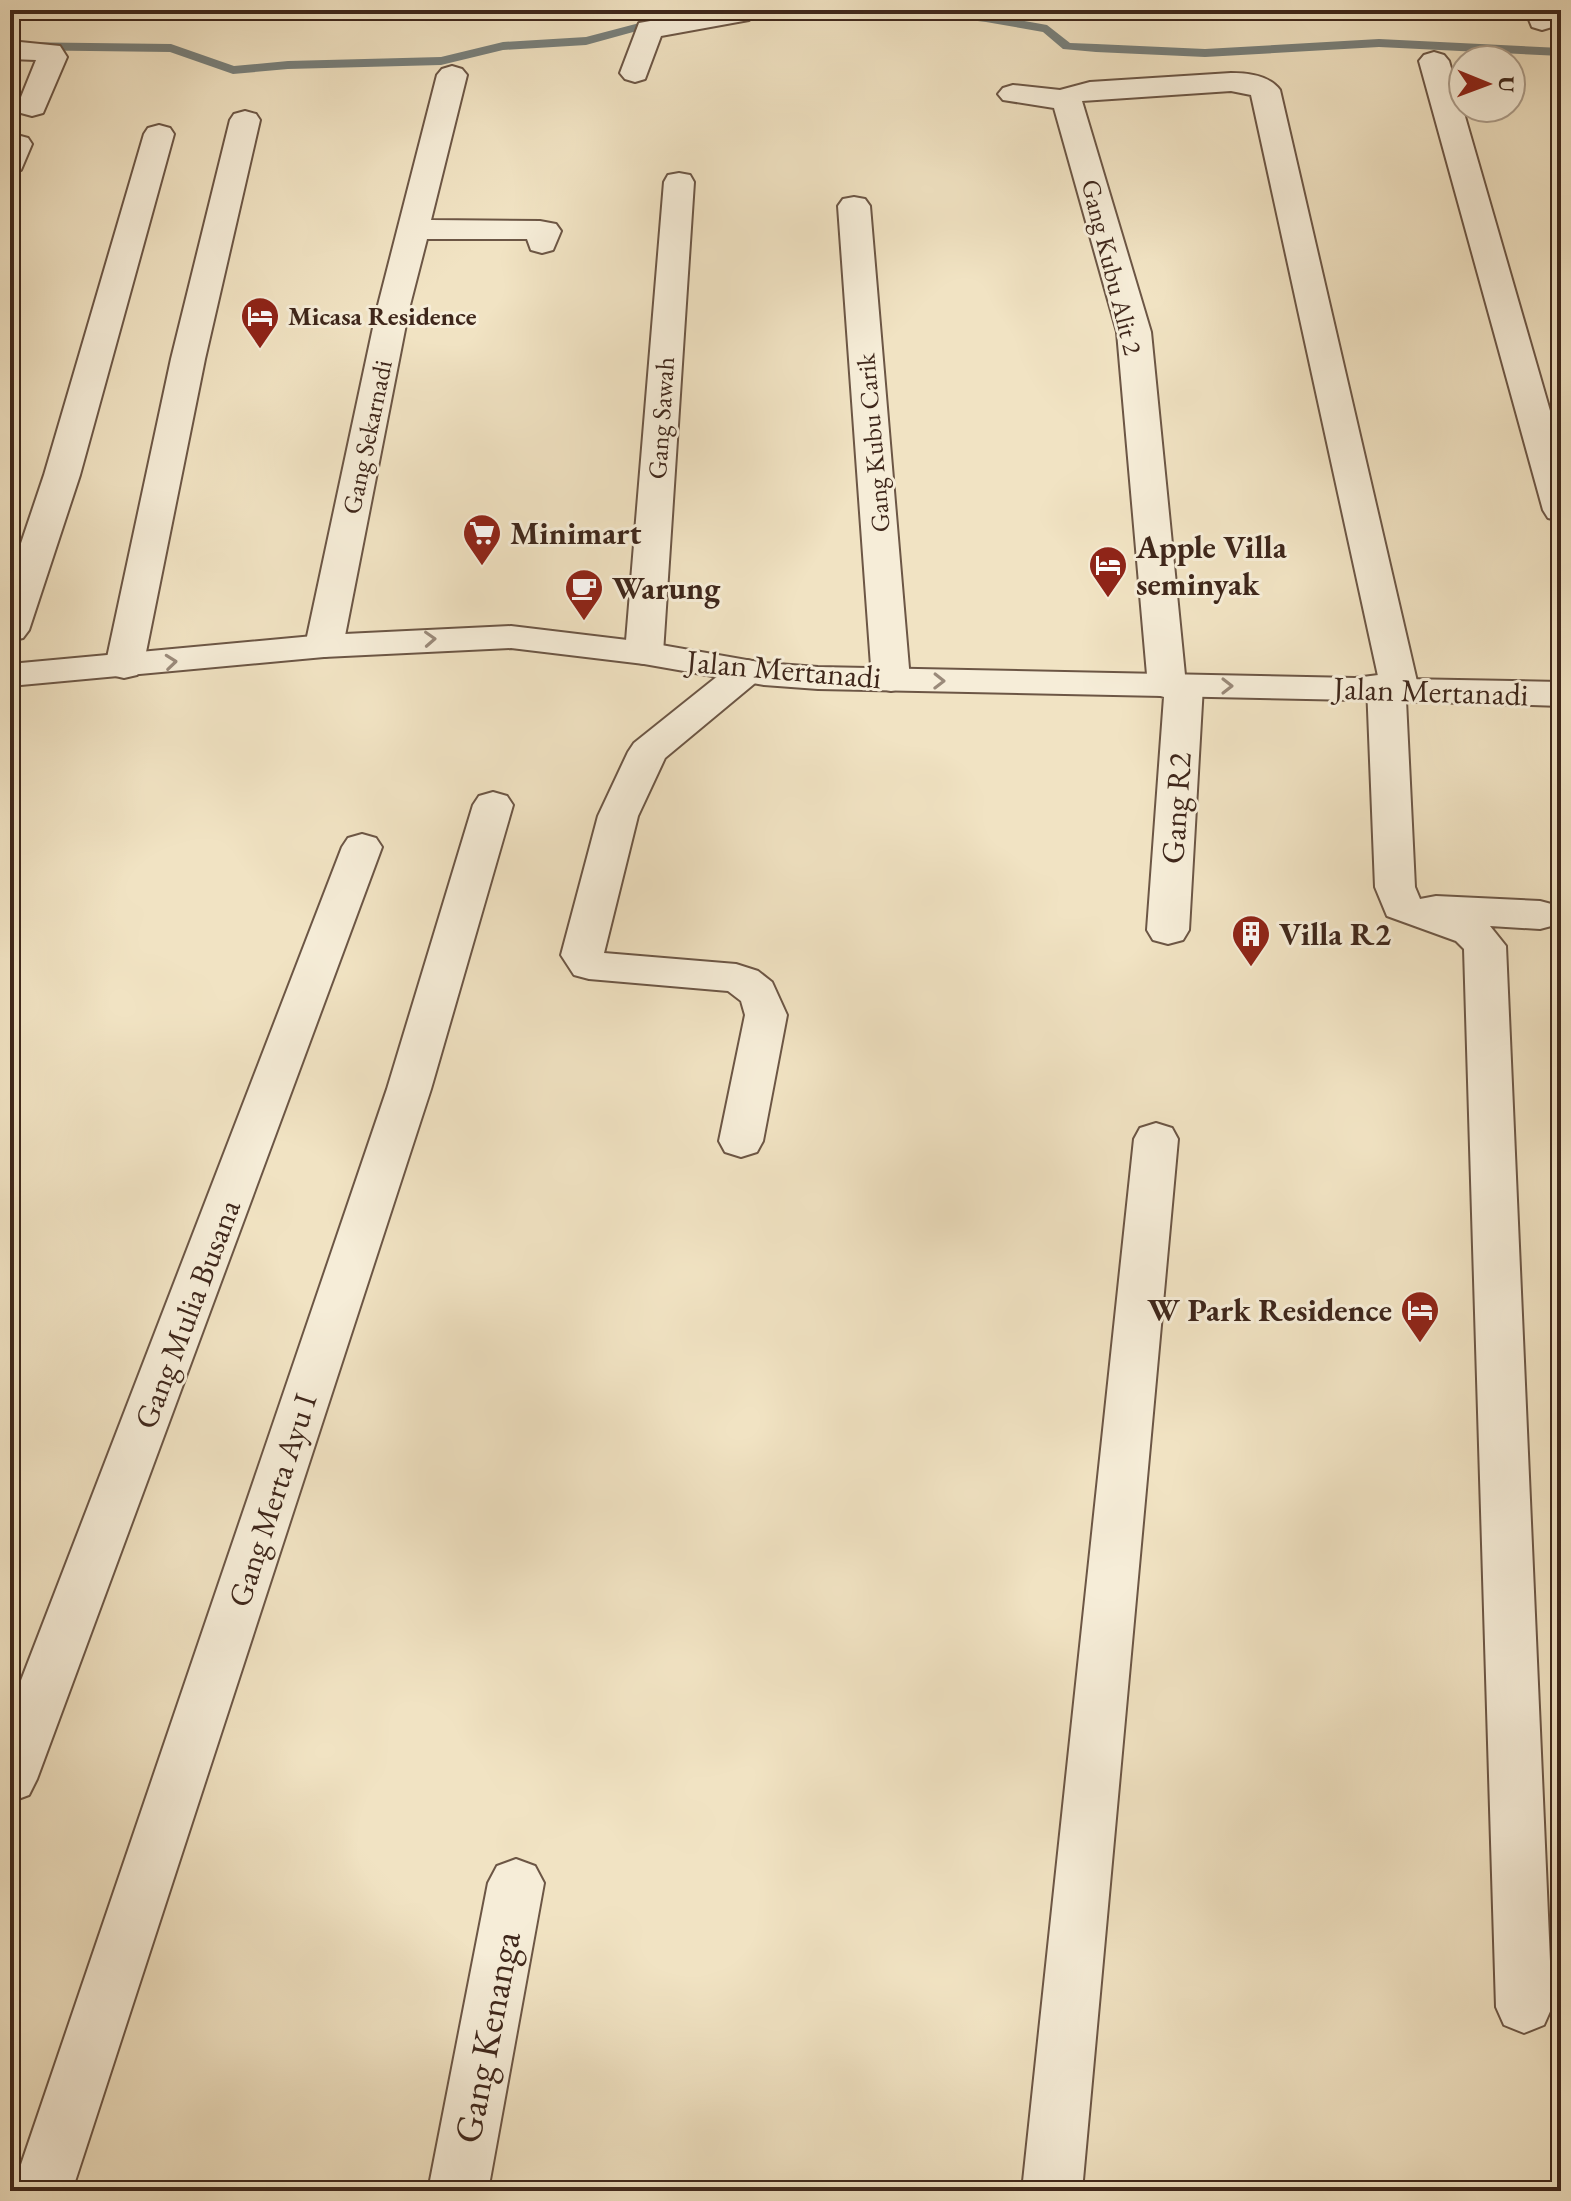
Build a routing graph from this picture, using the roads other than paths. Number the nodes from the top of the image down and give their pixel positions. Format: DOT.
graph roads {
  1 [pos="741,12"];
  2 [pos="10,50"];
  3 [pos="1434,61"];
  4 [pos="635,73"];
  5 [pos="452,75"];
  6 [pos="1013,94"];
  7 [pos="1067,100"];
  8 [pos="32,107"];
  9 [pos="245,120"];
  10 [pos="159,134"];
  11 [pos="679,182"];
  12 [pos="854,206"];
  13 [pos="414,229"];
  14 [pos="542,243"];
  15 [pos="1561,510"];
  16 [pos="10,630"];
  17 [pos="324,646"];
  18 [pos="644,653"];
  19 [pos="124,667"];
  20 [pos="747,671"];
  21 [pos="10,675"];
  22 [pos="891,680"];
  23 [pos="1175,686"];
  24 [pos="1393,688"];
  25 [pos="1561,694"];
  26 [pos="493,805"];
  27 [pos="362,847"];
  28 [pos="1402,907"];
  29 [pos="1540,915"];
  30 [pos="1168,930"];
  31 [pos="1156,1139"];
  32 [pos="741,1141"];
  33 [pos="10,1779"];
  34 [pos="516,1883"];
  35 [pos="1524,2007"];
  36 [pos="42,2191"];
  37 [pos="458,2191"];
  38 [pos="1052,2191"];
  1 -- 4 [label="street"];
  2 -- 8 [label="street"];
  3 -- 15 [label="street"];
  5 -- 13 [label="street, Gang Sekarnadi"];
  6 -- 7 [label="street"];
  7 -- 23 [label="street, Gang Kubu Alit 2"];
  7 -- 24 [label="street"];
  9 -- 19 [label="street"];
  10 -- 16 [label="street"];
  11 -- 18 [label="street, Gang Sawah"];
  12 -- 22 [label="street, Gang Kubu Carik"];
  13 -- 14 [label="street"];
  13 -- 17 [label="street, Gang Sekarnadi"];
  17 -- 18 [label="street, Jalan Mertanadi, one-way"];
  19 -- 17 [label="street, Jalan Mertanadi, one-way"];
  18 -- 20 [label="street, Jalan Mertanadi"];
  19 -- 21 [label="street, Jalan Mertanadi"];
  20 -- 22 [label="street, Jalan Mertanadi"];
  20 -- 32 [label="street"];
  22 -- 23 [label="street, Jalan Mertanadi, one-way"];
  23 -- 24 [label="street, Jalan Mertanadi, one-way"];
  23 -- 30 [label="street, Gang R2"];
  24 -- 25 [label="street, Jalan Mertanadi"];
  24 -- 28 [label="street"];
  26 -- 36 [label="street, Gang Merta Ayu I"];
  27 -- 33 [label="street, Gang Mulia Busana"];
  28 -- 29 [label="street"];
  28 -- 35 [label="street"];
  31 -- 38 [label="street"];
  34 -- 37 [label="street, Gang Kenanga"];
}
